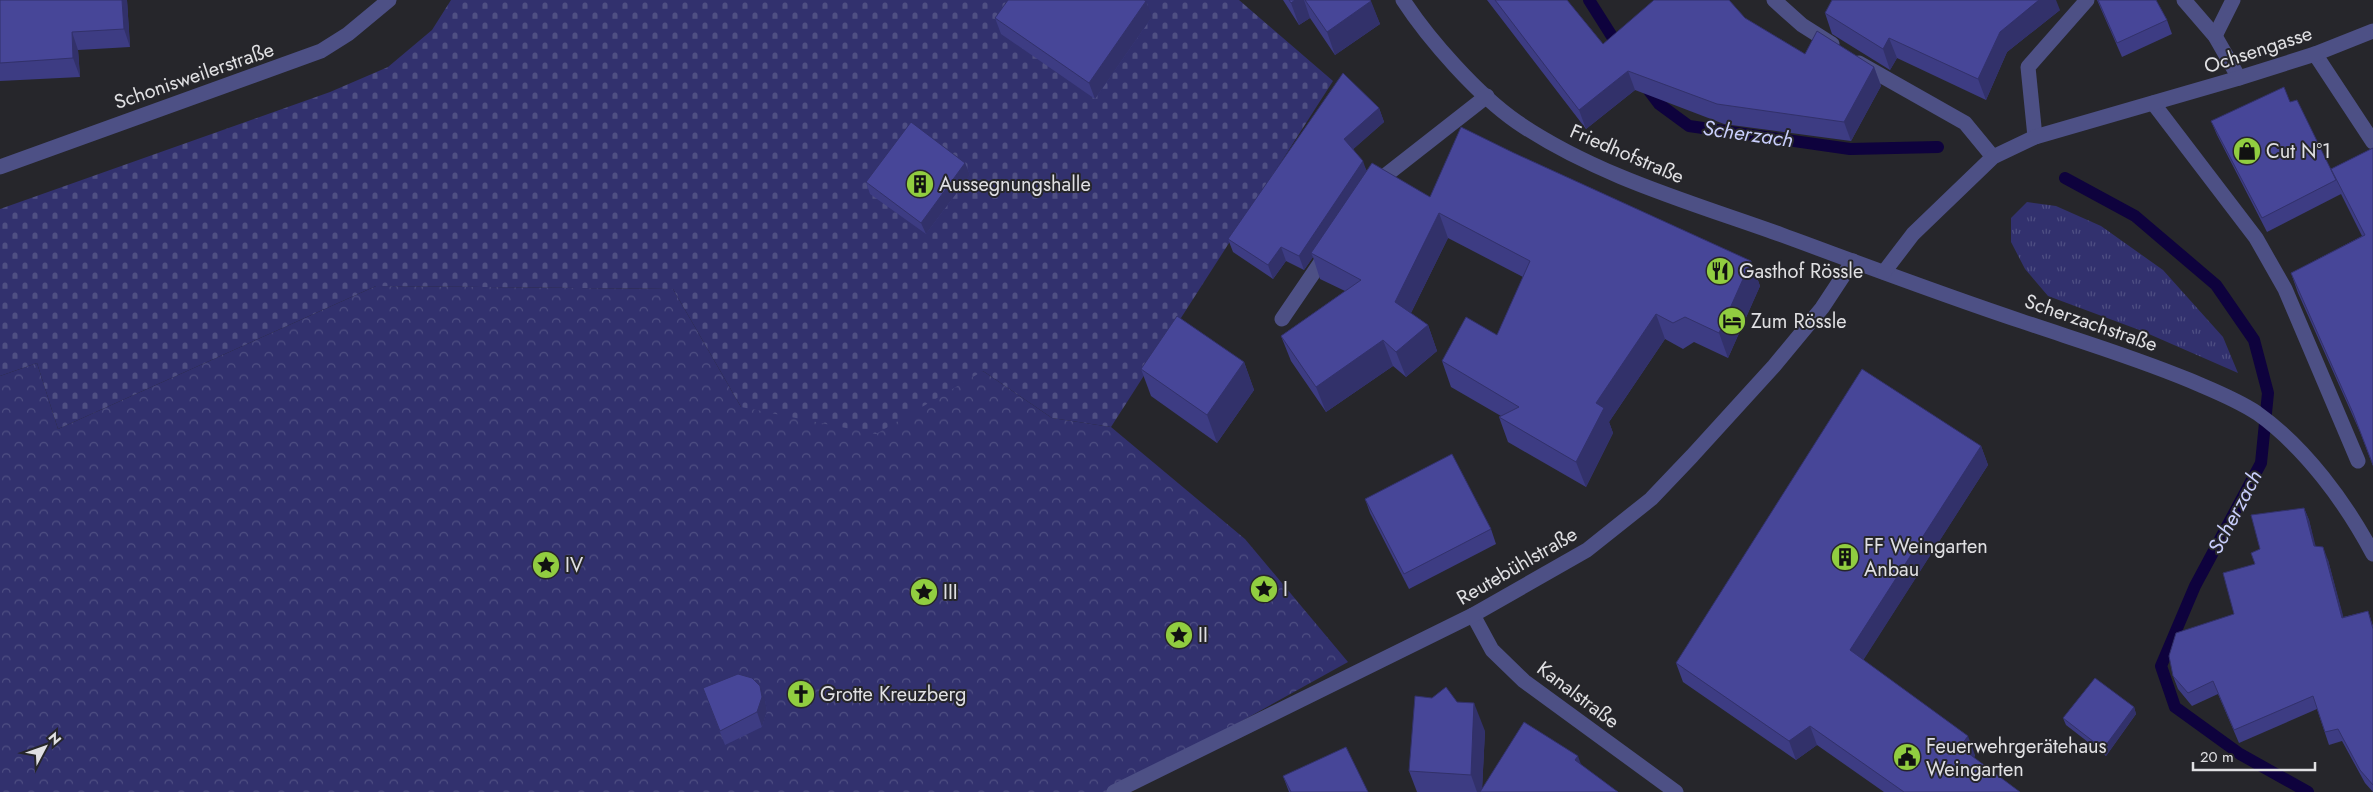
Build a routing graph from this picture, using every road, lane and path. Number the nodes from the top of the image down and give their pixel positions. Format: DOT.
graph roads {
  1 [pos="389,0"];
  2 [pos="1403,0"];
  3 [pos="1774,0"];
  4 [pos="2087,0"];
  5 [pos="2184,0"];
  6 [pos="2233,0"];
  7 [pos="2373,31"];
  8 [pos="2215,36"];
  9 [pos="2315,54"];
  10 [pos="2240,78"];
  11 [pos="1486,96"];
  12 [pos="2153,103"];
  13 [pos="2035,137"];
  14 [pos="2373,142"];
  15 [pos="1993,157"];
  16 [pos="0,167"];
  17 [pos="1364,198"];
  18 [pos="1337,238"];
  19 [pos="1853,261"];
  20 [pos="1884,272"];
  21 [pos="1282,319"];
  22 [pos="2358,461"];
  23 [pos="2373,554"];
  24 [pos="1473,615"];
  25 [pos="1114,792"];
  26 [pos="1676,792"];
  1 -- 16 [label="street, Schonisweilerstraße"];
  2 -- 11 [label="street, Friedhofstraße"];
  3 -- 15 [label="street"];
  4 -- 13 [label="street"];
  5 -- 8 [label="street"];
  6 -- 8 [label="street"];
  7 -- 9 [label="street, Ochsengasse"];
  8 -- 10 [label="street"];
  9 -- 10 [label="street, Ochsengasse"];
  9 -- 14 [label="street"];
  10 -- 12 [label="street, Ochsengasse"];
  11 -- 17 [label="street"];
  11 -- 19 [label="street, Friedhofstraße"];
  12 -- 13 [label="street"];
  12 -- 22 [label="street"];
  13 -- 15 [label="street"];
  15 -- 20 [label="street"];
  18 -- 21 [label="street"];
  19 -- 20 [label="street, Friedhofstraße"];
  19 -- 24 [label="street, Reutebühlstraße"];
  20 -- 23 [label="street, Scherzachstraße"];
  24 -- 25 [label="street, Reutebühlstraße"];
  24 -- 26 [label="street, Kanalstraße"];
}
